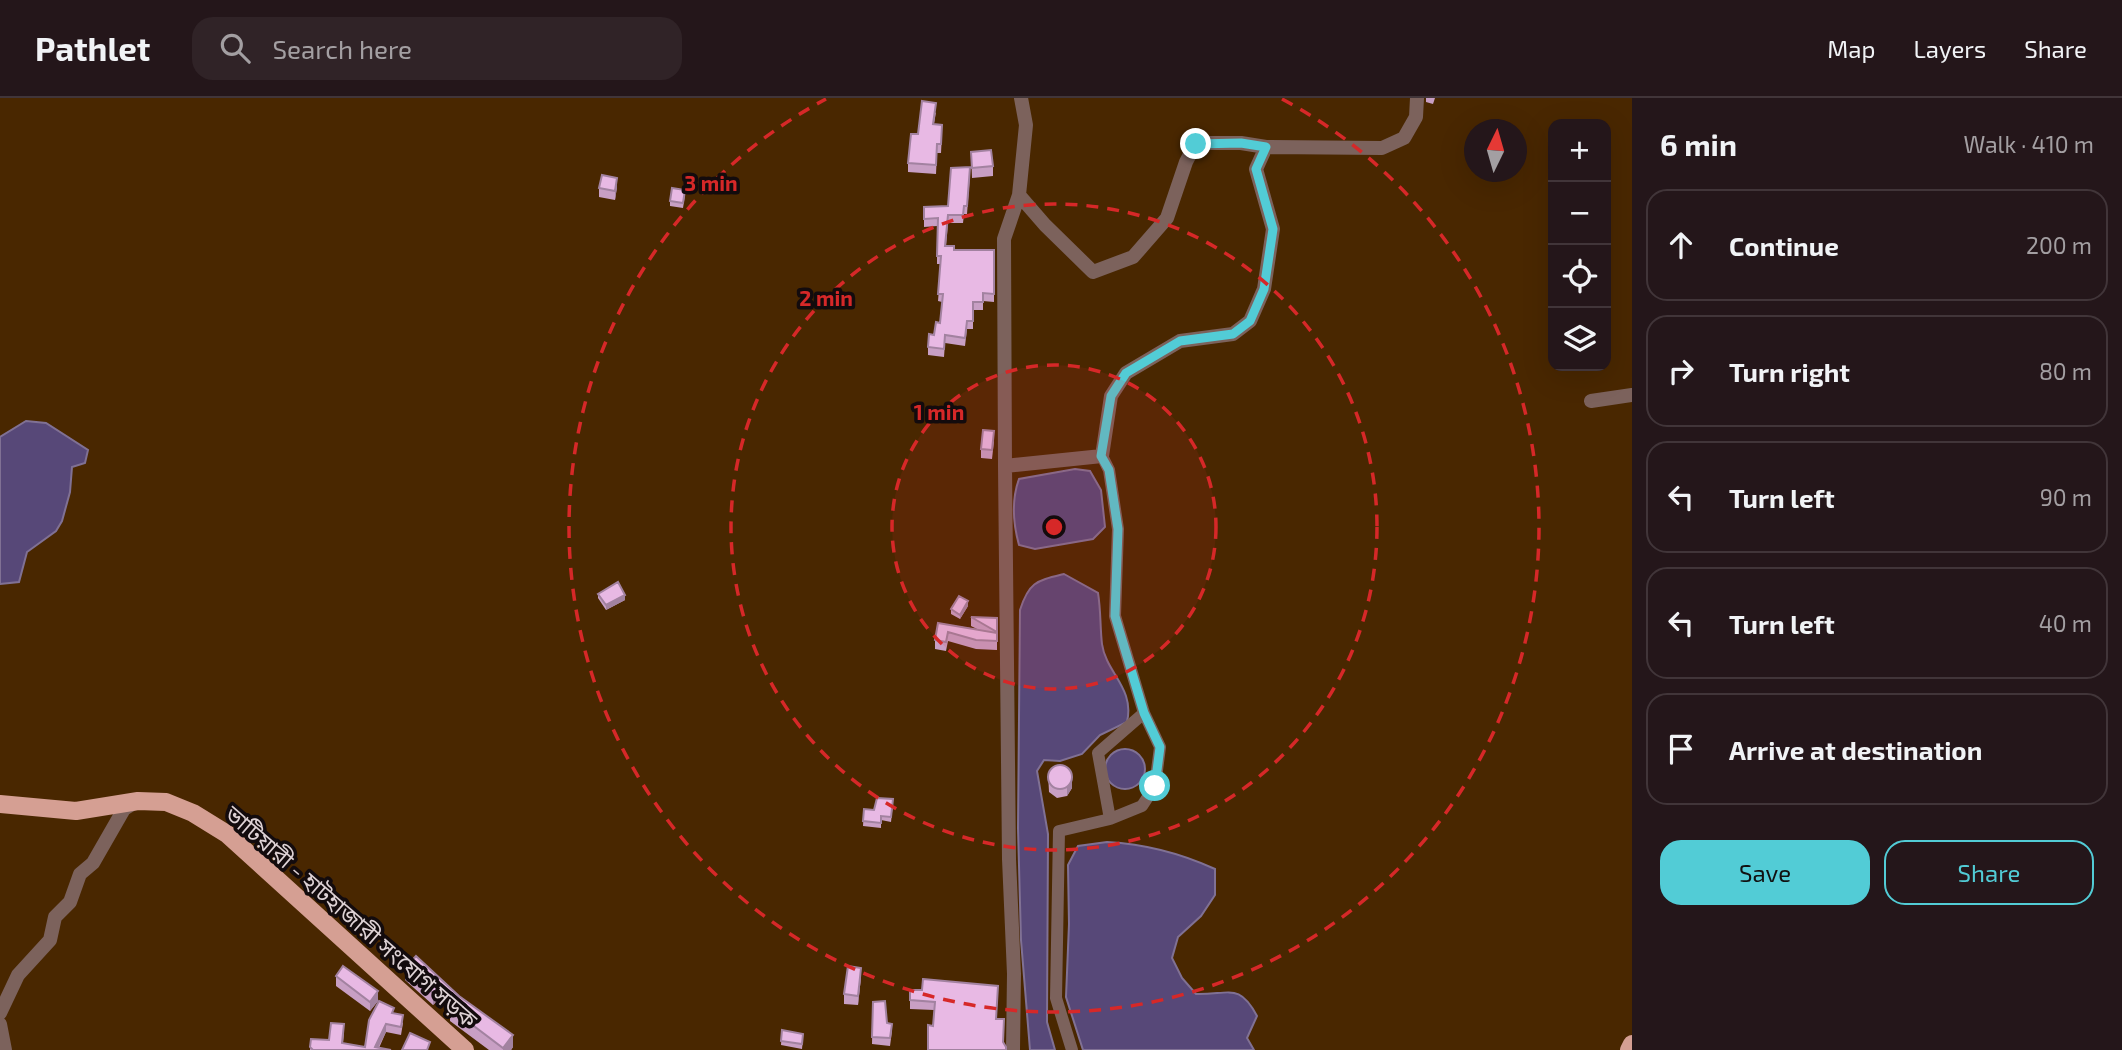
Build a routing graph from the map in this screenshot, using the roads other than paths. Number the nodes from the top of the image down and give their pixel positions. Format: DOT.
graph roads {
  1 [pos="1021,98"];
  2 [pos="1417,98"];
  3 [pos="1266,147"];
  4 [pos="1019,195"];
  5 [pos="1632,395"];
  6 [pos="1591,401"];
  7 [pos="1101,456"];
  8 [pos="1005,466"];
  9 [pos="1144,713"];
  10 [pos="138,801"];
  11 [pos="0,804"];
  12 [pos="1110,819"];
  13 [pos="0,1013"];
  14 [pos="0,1024"];
  15 [pos="1632,1044"];
  16 [pos="5,1050"];
  17 [pos="465,1050"];
  18 [pos="1013,1050"];
  19 [pos="1072,1050"];
  20 [pos="1629,1050"];
  1 -- 4 [label="street"];
  2 -- 3 [label="street"];
  3 -- 4 [label="street"];
  3 -- 7 [label="street"];
  4 -- 8 [label="street"];
  5 -- 6 [label="street"];
  7 -- 8 [label="street"];
  7 -- 9 [label="street"];
  8 -- 18 [label="street"];
  9 -- 12 [label="street"];
  9 -- 12 [label="street"];
  10 -- 11 [label="main road, ভাটিয়ারী - হাটহাজারী সংযোগ সড়ক"];
  10 -- 13 [label="street"];
  10 -- 17 [label="main road, ভাটিয়ারী - হাটহাজারী সংযোগ সড়ক"];
  12 -- 19 [label="street"];
  14 -- 16 [label="street"];
  15 -- 20 [label="main road"];
}
